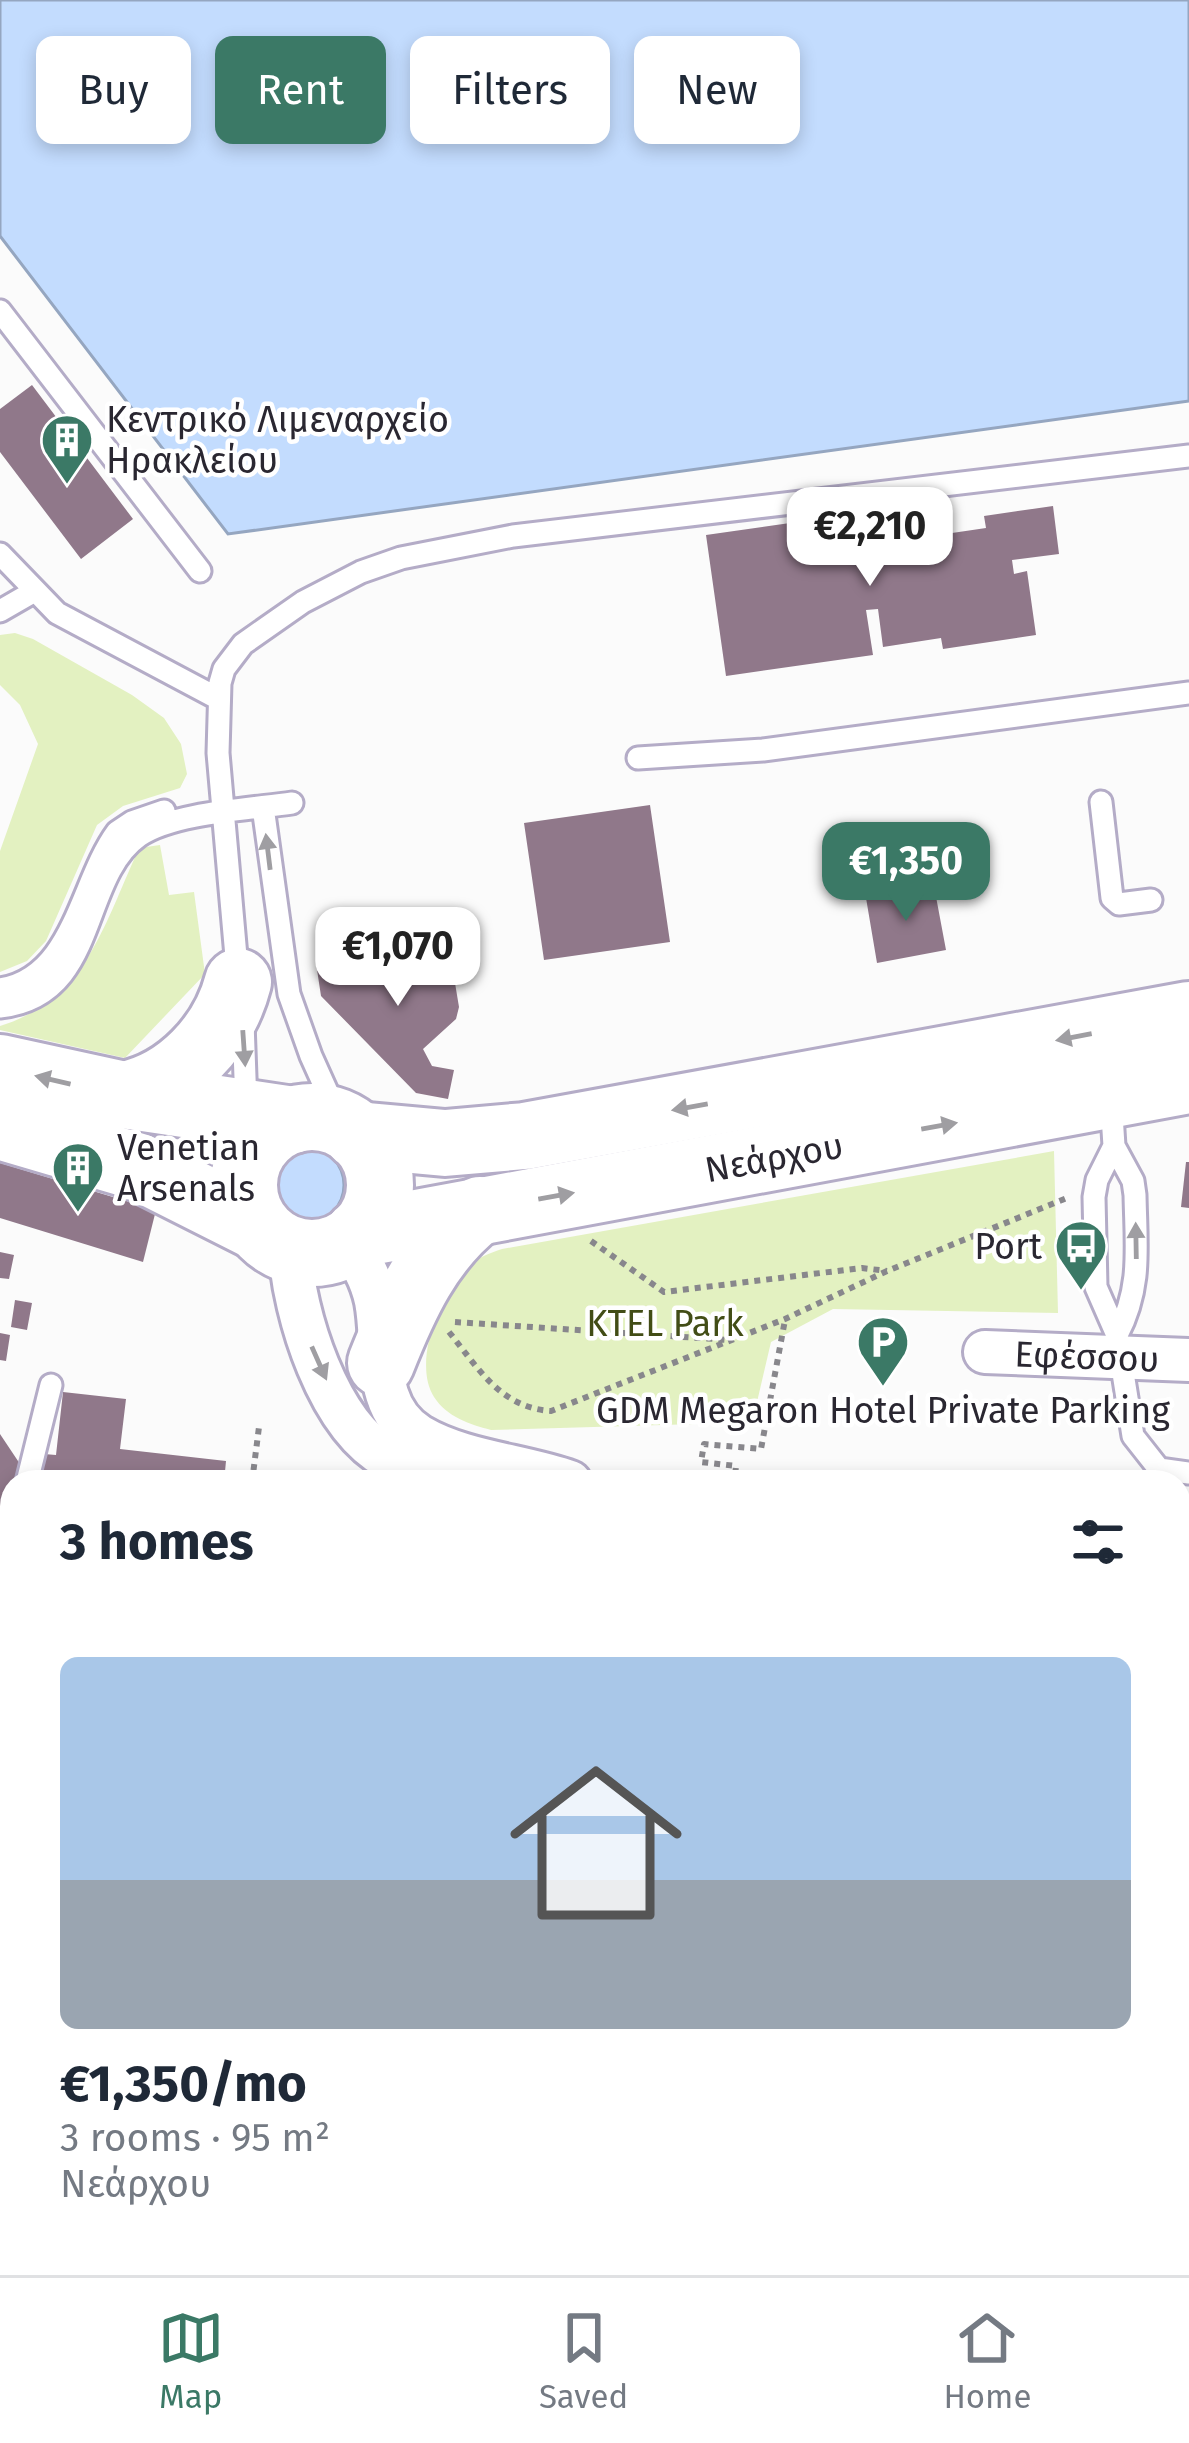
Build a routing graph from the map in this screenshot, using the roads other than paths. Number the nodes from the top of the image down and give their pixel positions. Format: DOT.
graph roads {
  1 [pos="0,311"];
  2 [pos="1189,456"];
  3 [pos="0,554"];
  4 [pos="200,571"];
  5 [pos="34,592"];
  6 [pos="0,611"];
  7 [pos="1189,693"];
  8 [pos="218,698"];
  9 [pos="638,758"];
  10 [pos="1101,802"];
  11 [pos="292,803"];
  12 [pos="263,807"];
  13 [pos="224,811"];
  14 [pos="1151,900"];
  15 [pos="238,982"];
  16 [pos="0,989"];
  17 [pos="0,1007"];
  18 [pos="1189,1015"];
  19 [pos="0,1068"];
  20 [pos="1189,1080"];
  21 [pos="124,1095"];
  22 [pos="1113,1120"];
  23 [pos="0,1126"];
  24 [pos="320,1127"];
  25 [pos="480,1210"];
  26 [pos="314,1239"];
  27 [pos="1118,1346"];
  28 [pos="985,1352"];
  29 [pos="1189,1360"];
  30 [pos="382,1363"];
  31 [pos="51,1385"];
  32 [pos="30,1470"];
  33 [pos="436,1470"];
  34 [pos="536,1470"];
  35 [pos="1166,1470"];
  1 -- 4 [label="lane"];
  2 -- 8 [label="lane"];
  3 -- 5 [label="lane"];
  5 -- 6 [label="lane"];
  5 -- 8 [label="lane"];
  7 -- 9 [label="lane"];
  8 -- 13 [label="lane"];
  10 -- 14 [label="lane"];
  11 -- 12 [label="lane"];
  12 -- 13 [label="lane"];
  24 -- 12 [label="lane, one-way"];
  13 -- 15 [label="lane"];
  13 -- 16 [label="lane"];
  13 -- 17 [label="lane"];
  15 -- 21 [label="main road"];
  15 -- 24 [label="lane, one-way"];
  18 -- 24 [label="main road, Νεάρχου, one-way"];
  21 -- 19 [label="main road, Νεάρχου, one-way"];
  20 -- 22 [label="main road, Νεάρχου"];
  21 -- 24 [label="main road, Νεάρχου"];
  25 -- 22 [label="main road, Νεάρχου, one-way"];
  27 -- 22 [label="lane, one-way"];
  22 -- 27 [label="lane"];
  23 -- 26 [label="main road"];
  24 -- 26 [label="main road"];
  24 -- 26 [label="main road"];
  25 -- 26 [label="main road, Νεάρχου"];
  25 -- 30 [label="main road"];
  26 -- 30 [label="street"];
  26 -- 33 [label="street, one-way"];
  27 -- 28 [label="street, Εφέσσου"];
  27 -- 29 [label="street, Εφέσσου"];
  27 -- 35 [label="lane"];
  30 -- 34 [label="street"];
  31 -- 32 [label="lane"];
}
